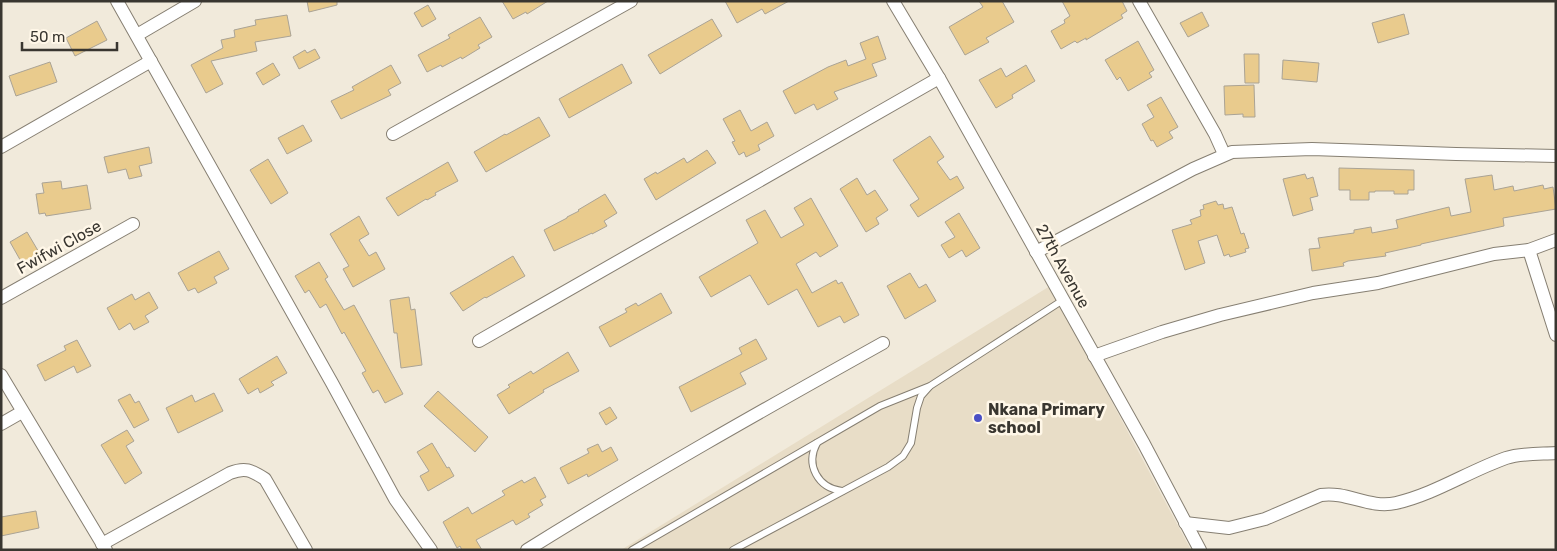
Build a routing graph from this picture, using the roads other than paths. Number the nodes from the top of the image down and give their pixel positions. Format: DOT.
graph roads {
  1 [pos="117,1"];
  2 [pos="195,1"];
  3 [pos="631,1"];
  4 [pos="893,1"];
  5 [pos="1139,1"];
  6 [pos="137,35"];
  7 [pos="151,61"];
  8 [pos="939,78"];
  9 [pos="393,134"];
  10 [pos="1,147"];
  11 [pos="1224,154"];
  12 [pos="1556,156"];
  13 [pos="133,224"];
  14 [pos="1556,240"];
  15 [pos="1529,250"];
  16 [pos="1036,252"];
  17 [pos="1,298"];
  18 [pos="1063,300"];
  19 [pos="1556,335"];
  20 [pos="479,341"];
  21 [pos="883,343"];
  22 [pos="1094,356"];
  23 [pos="1,375"];
  24 [pos="930,386"];
  25 [pos="22,412"];
  26 [pos="1,424"];
  27 [pos="818,442"];
  28 [pos="1556,453"];
  29 [pos="842,492"];
  30 [pos="1185,522"];
  31 [pos="104,547"];
  32 [pos="306,550"];
  33 [pos="431,550"];
  34 [pos="527,550"];
  35 [pos="632,550"];
  36 [pos="732,550"];
  37 [pos="1200,550"];
  1 -- 6 [label="street"];
  2 -- 6 [label="street"];
  3 -- 9 [label="street"];
  4 -- 8 [label="street, 27th Avenue"];
  5 -- 11 [label="street"];
  6 -- 7 [label="street"];
  7 -- 10 [label="street"];
  7 -- 33 [label="street"];
  8 -- 16 [label="street, 27th Avenue"];
  8 -- 20 [label="street"];
  11 -- 12 [label="street"];
  11 -- 16 [label="street"];
  13 -- 17 [label="street, Fwifwi Close"];
  14 -- 15 [label="street"];
  15 -- 19 [label="street"];
  15 -- 22 [label="street"];
  16 -- 18 [label="street, 27th Avenue"];
  18 -- 22 [label="street, 27th Avenue"];
  18 -- 24 [label="lane"];
  21 -- 34 [label="street"];
  22 -- 30 [label="street, 27th Avenue"];
  23 -- 25 [label="street"];
  24 -- 27 [label="lane"];
  24 -- 29 [label="lane"];
  25 -- 26 [label="street"];
  25 -- 31 [label="street"];
  27 -- 29 [label="lane"];
  27 -- 35 [label="lane"];
  28 -- 30 [label="street"];
  29 -- 36 [label="lane"];
  30 -- 37 [label="street, 27th Avenue"];
  31 -- 32 [label="street"];
}
